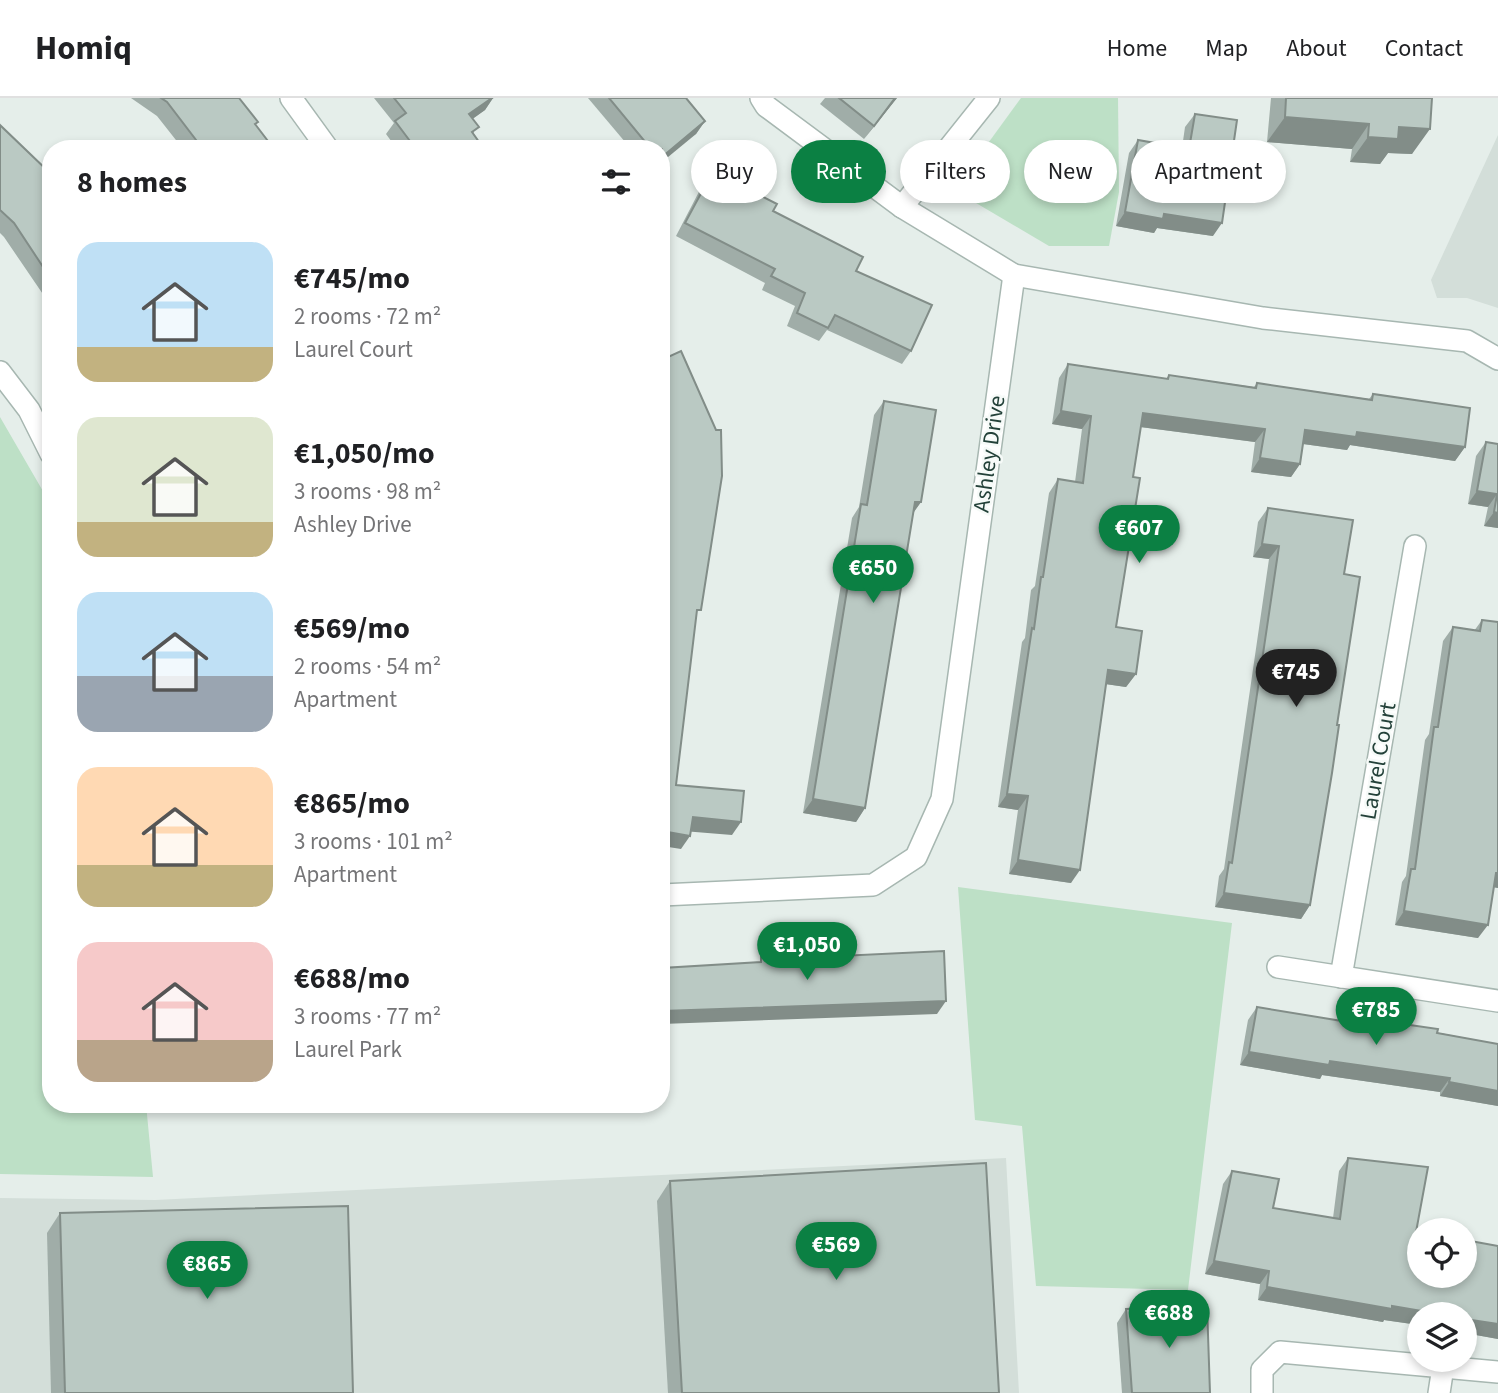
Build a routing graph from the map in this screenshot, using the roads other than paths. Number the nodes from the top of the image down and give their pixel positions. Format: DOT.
graph roads {
  1 [pos="291,98"];
  2 [pos="761,98"];
  3 [pos="989,98"];
  4 [pos="321,140"];
  5 [pos="902,206"];
  6 [pos="1014,275"];
  7 [pos="1498,359"];
  8 [pos="0,372"];
  9 [pos="42,436"];
  10 [pos="1415,546"];
  11 [pos="670,895"];
  12 [pos="1278,967"];
  13 [pos="1341,977"];
  14 [pos="1498,1001"];
  15 [pos="1407,1364"];
  16 [pos="1477,1370"];
  17 [pos="1442,1372"];
  18 [pos="1498,1372"];
  19 [pos="1262,1393"];
  20 [pos="1439,1393"];
  1 -- 4 [label="street"];
  2 -- 5 [label="street"];
  3 -- 5 [label="street"];
  5 -- 6 [label="street"];
  6 -- 7 [label="street"];
  6 -- 11 [label="street, Ashley Drive"];
  8 -- 9 [label="street"];
  10 -- 13 [label="street, Laurel Court"];
  12 -- 13 [label="street"];
  13 -- 14 [label="street"];
  15 -- 19 [label="street"];
  16 -- 18 [label="street"];
  17 -- 20 [label="street"];
}
